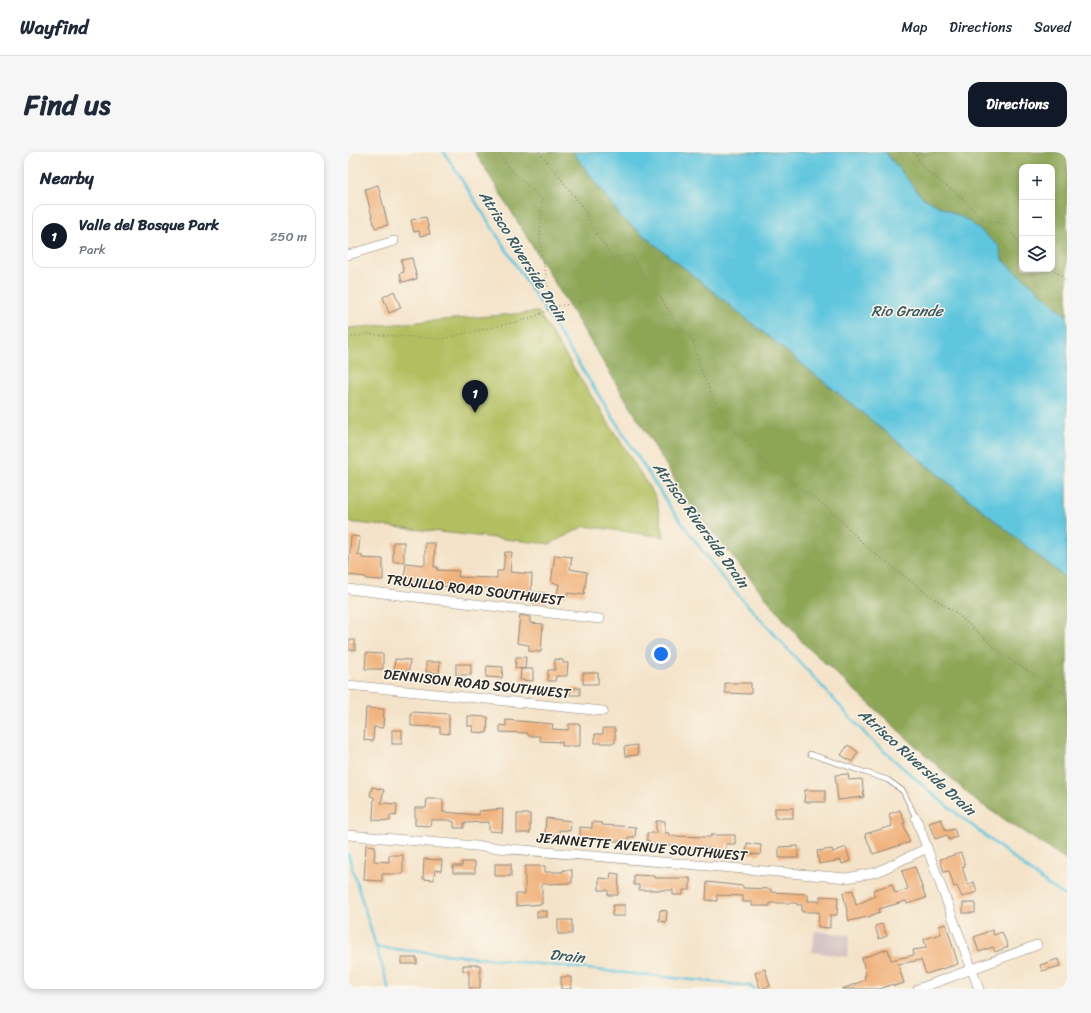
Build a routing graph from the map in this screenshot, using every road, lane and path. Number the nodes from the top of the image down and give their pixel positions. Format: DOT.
graph roads {
  1 [pos="498,152"];
  2 [pos="539,152"];
  3 [pos="914,152"];
  4 [pos="394,241"];
  5 [pos="1019,242"];
  6 [pos="348,255"];
  7 [pos="613,258"];
  8 [pos="1055,271"];
  9 [pos="1067,281"];
  10 [pos="552,307"];
  11 [pos="348,338"];
  12 [pos="348,590"];
  13 [pos="600,618"];
  14 [pos="348,684"];
  15 [pos="1067,695"];
  16 [pos="603,711"];
  17 [pos="810,754"];
  18 [pos="916,818"];
  19 [pos="348,835"];
  20 [pos="928,848"];
  21 [pos="1038,945"];
  22 [pos="972,969"];
  23 [pos="918,989"];
  24 [pos="979,989"];
  1 -- 10 [label="path"];
  2 -- 7 [label="path"];
  3 -- 5 [label="path"];
  4 -- 6 [label="street"];
  7 -- 10 [label="path"];
  7 -- 15 [label="path"];
  8 -- 9 [label="path"];
  10 -- 11 [label="path"];
  12 -- 13 [label="street, TRUJILLO ROAD SOUTHWEST"];
  14 -- 16 [label="street, DENNISON ROAD SOUTHWEST"];
  17 -- 18 [label="lane"];
  18 -- 20 [label="street"];
  19 -- 20 [label="street, JEANNETTE AVENUE SOUTHWEST"];
  20 -- 22 [label="street"];
  21 -- 22 [label="street"];
  22 -- 23 [label="street"];
  22 -- 24 [label="street"];
}
